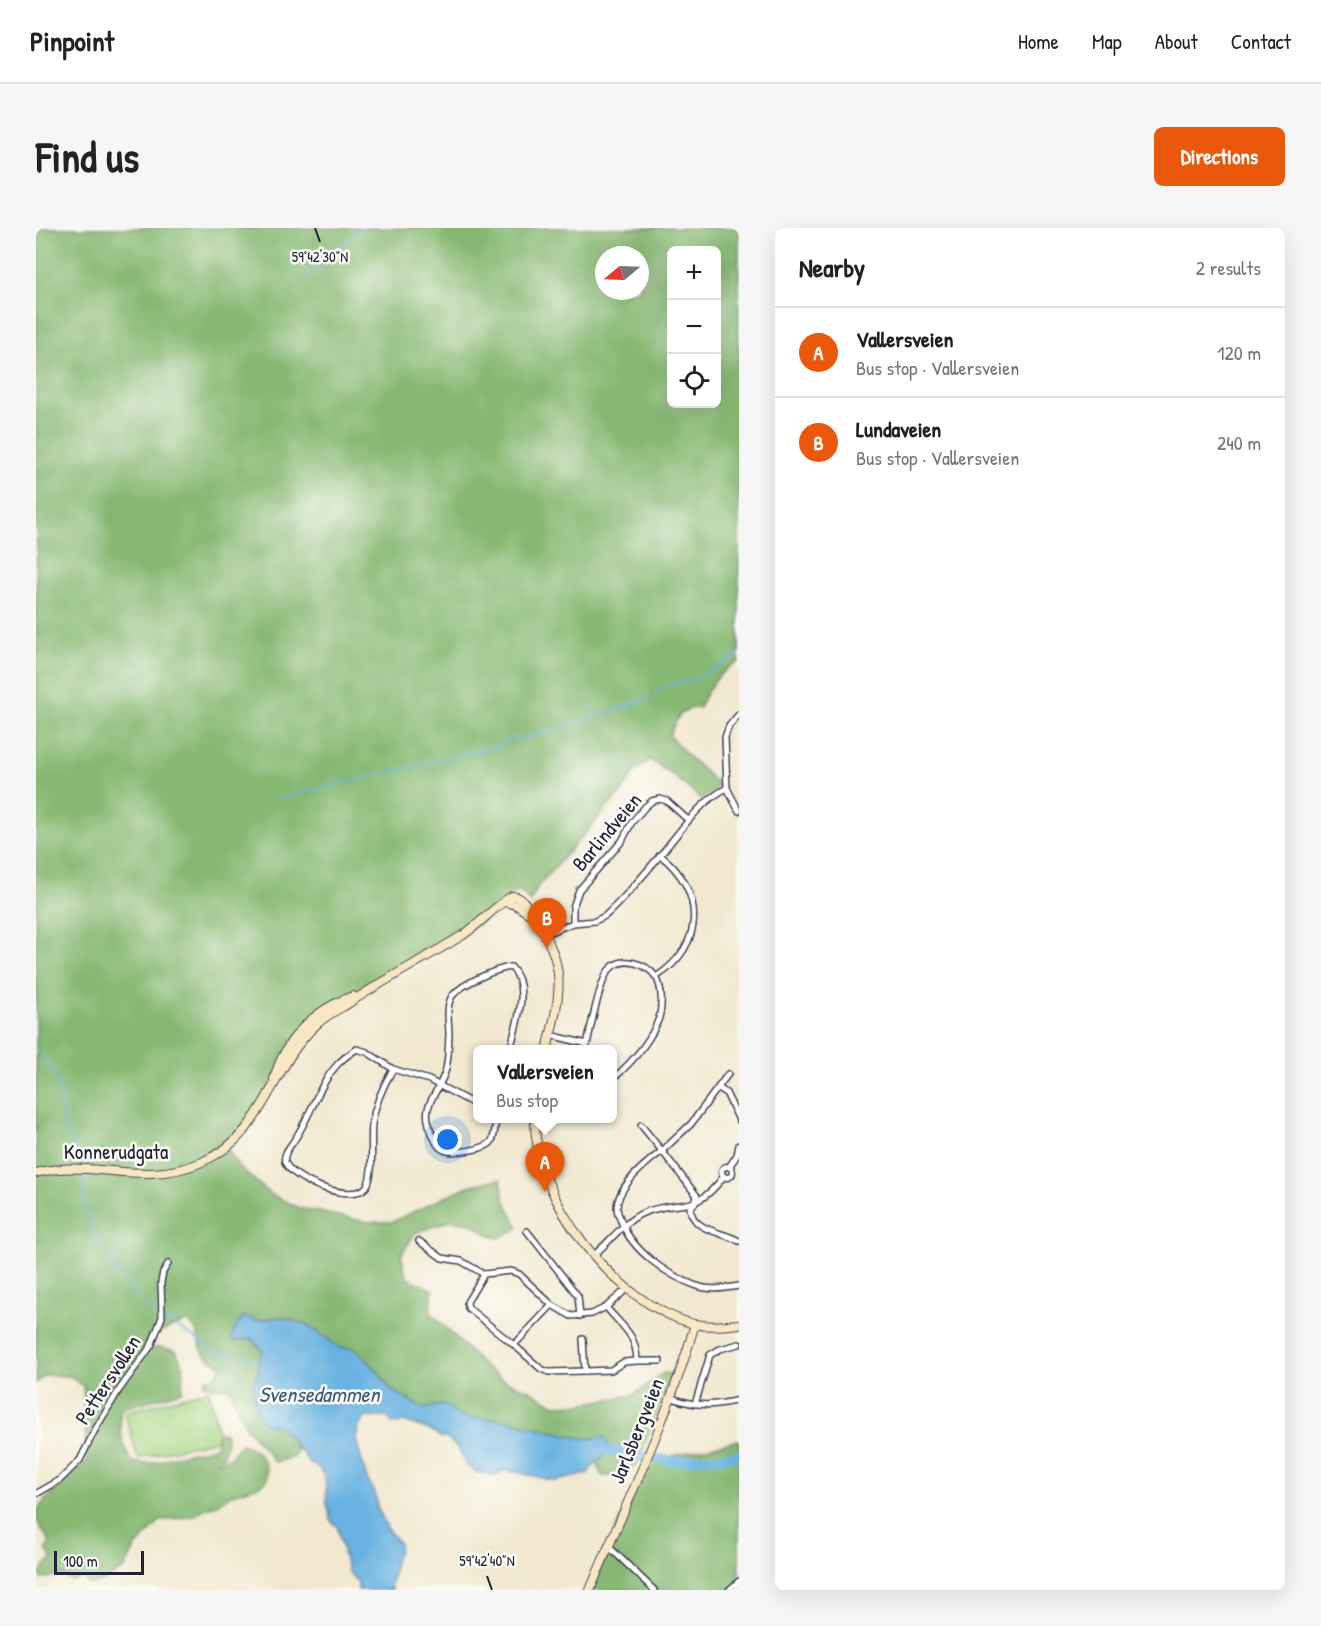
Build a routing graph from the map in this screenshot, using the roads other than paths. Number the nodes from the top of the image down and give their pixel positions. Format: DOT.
graph roads {
  1 [pos="739,714"];
  2 [pos="727,788"];
  3 [pos="739,811"];
  4 [pos="688,820"];
  5 [pos="660,855"];
  6 [pos="573,923"];
  7 [pos="545,934"];
  8 [pos="656,977"];
  9 [pos="550,1035"];
  10 [pos="511,1045"];
  11 [pos="548,1045"];
  12 [pos="581,1045"];
  13 [pos="587,1045"];
  14 [pos="393,1068"];
  15 [pos="617,1074"];
  16 [pos="728,1074"];
  17 [pos="438,1086"];
  18 [pos="719,1088"];
  19 [pos="473,1104"];
  20 [pos="739,1120"];
  21 [pos="495,1123"];
  22 [pos="535,1123"];
  23 [pos="641,1125"];
  24 [pos="739,1145"];
  25 [pos="662,1151"];
  26 [pos="729,1167"];
  27 [pos="36,1173"];
  28 [pos="732,1174"];
  29 [pos="724,1176"];
  30 [pos="739,1177"];
  31 [pos="694,1203"];
  32 [pos="623,1228"];
  33 [pos="527,1231"];
  34 [pos="419,1241"];
  35 [pos="739,1241"];
  36 [pos="594,1255"];
  37 [pos="168,1263"];
  38 [pos="484,1274"];
  39 [pos="739,1287"];
  40 [pos="628,1288"];
  41 [pos="552,1305"];
  42 [pos="606,1307"];
  43 [pos="580,1316"];
  44 [pos="695,1324"];
  45 [pos="739,1324"];
  46 [pos="583,1339"];
  47 [pos="739,1344"];
  48 [pos="514,1345"];
  49 [pos="637,1361"];
  50 [pos="660,1361"];
  51 [pos="585,1371"];
  52 [pos="672,1398"];
  53 [pos="739,1400"];
  54 [pos="695,1404"];
  55 [pos="36,1494"];
  56 [pos="608,1546"];
  57 [pos="739,1581"];
  58 [pos="590,1590"];
  59 [pos="654,1590"];
  60 [pos="729,1590"];
  1 -- 2 [label="street"];
  2 -- 3 [label="street"];
  2 -- 4 [label="street"];
  4 -- 5 [label="street"];
  4 -- 6 [label="street, Barlindveien"];
  5 -- 6 [label="street"];
  5 -- 8 [label="street"];
  6 -- 7 [label="street"];
  7 -- 9 [label="main road"];
  7 -- 27 [label="main road, Konnerudgata"];
  8 -- 13 [label="street"];
  8 -- 15 [label="street"];
  9 -- 11 [label="main road"];
  9 -- 12 [label="street"];
  10 -- 17 [label="street"];
  14 -- 14 [label="street"];
  14 -- 17 [label="street"];
  16 -- 18 [label="street"];
  17 -- 19 [label="street"];
  17 -- 21 [label="street"];
  18 -- 20 [label="street"];
  18 -- 25 [label="street"];
  22 -- 36 [label="main road"];
  23 -- 25 [label="street"];
  24 -- 26 [label="street"];
  25 -- 31 [label="street"];
  25 -- 32 [label="street"];
  26 -- 28 [label="street"];
  26 -- 29 [label="street"];
  28 -- 29 [label="street"];
  28 -- 30 [label="street"];
  29 -- 31 [label="street"];
  31 -- 32 [label="street"];
  31 -- 35 [label="street"];
  32 -- 36 [label="street"];
  32 -- 39 [label="street"];
  33 -- 43 [label="street"];
  34 -- 38 [label="street"];
  36 -- 40 [label="main road"];
  37 -- 55 [label="street, Pettersvollen"];
  38 -- 41 [label="street"];
  38 -- 48 [label="street"];
  40 -- 42 [label="street"];
  40 -- 44 [label="main road"];
  41 -- 43 [label="street"];
  41 -- 48 [label="street"];
  42 -- 43 [label="street"];
  42 -- 49 [label="street"];
  44 -- 45 [label="main road"];
  44 -- 52 [label="main road, Jarlsbergveien"];
  46 -- 51 [label="street"];
  47 -- 54 [label="street"];
  48 -- 51 [label="street"];
  49 -- 50 [label="street"];
  49 -- 51 [label="street"];
  52 -- 54 [label="street"];
  52 -- 56 [label="main road, Jarlsbergveien"];
  53 -- 54 [label="street"];
  56 -- 58 [label="main road, Jarlsbergveien"];
  56 -- 59 [label="street"];
  57 -- 60 [label="street"];
}
